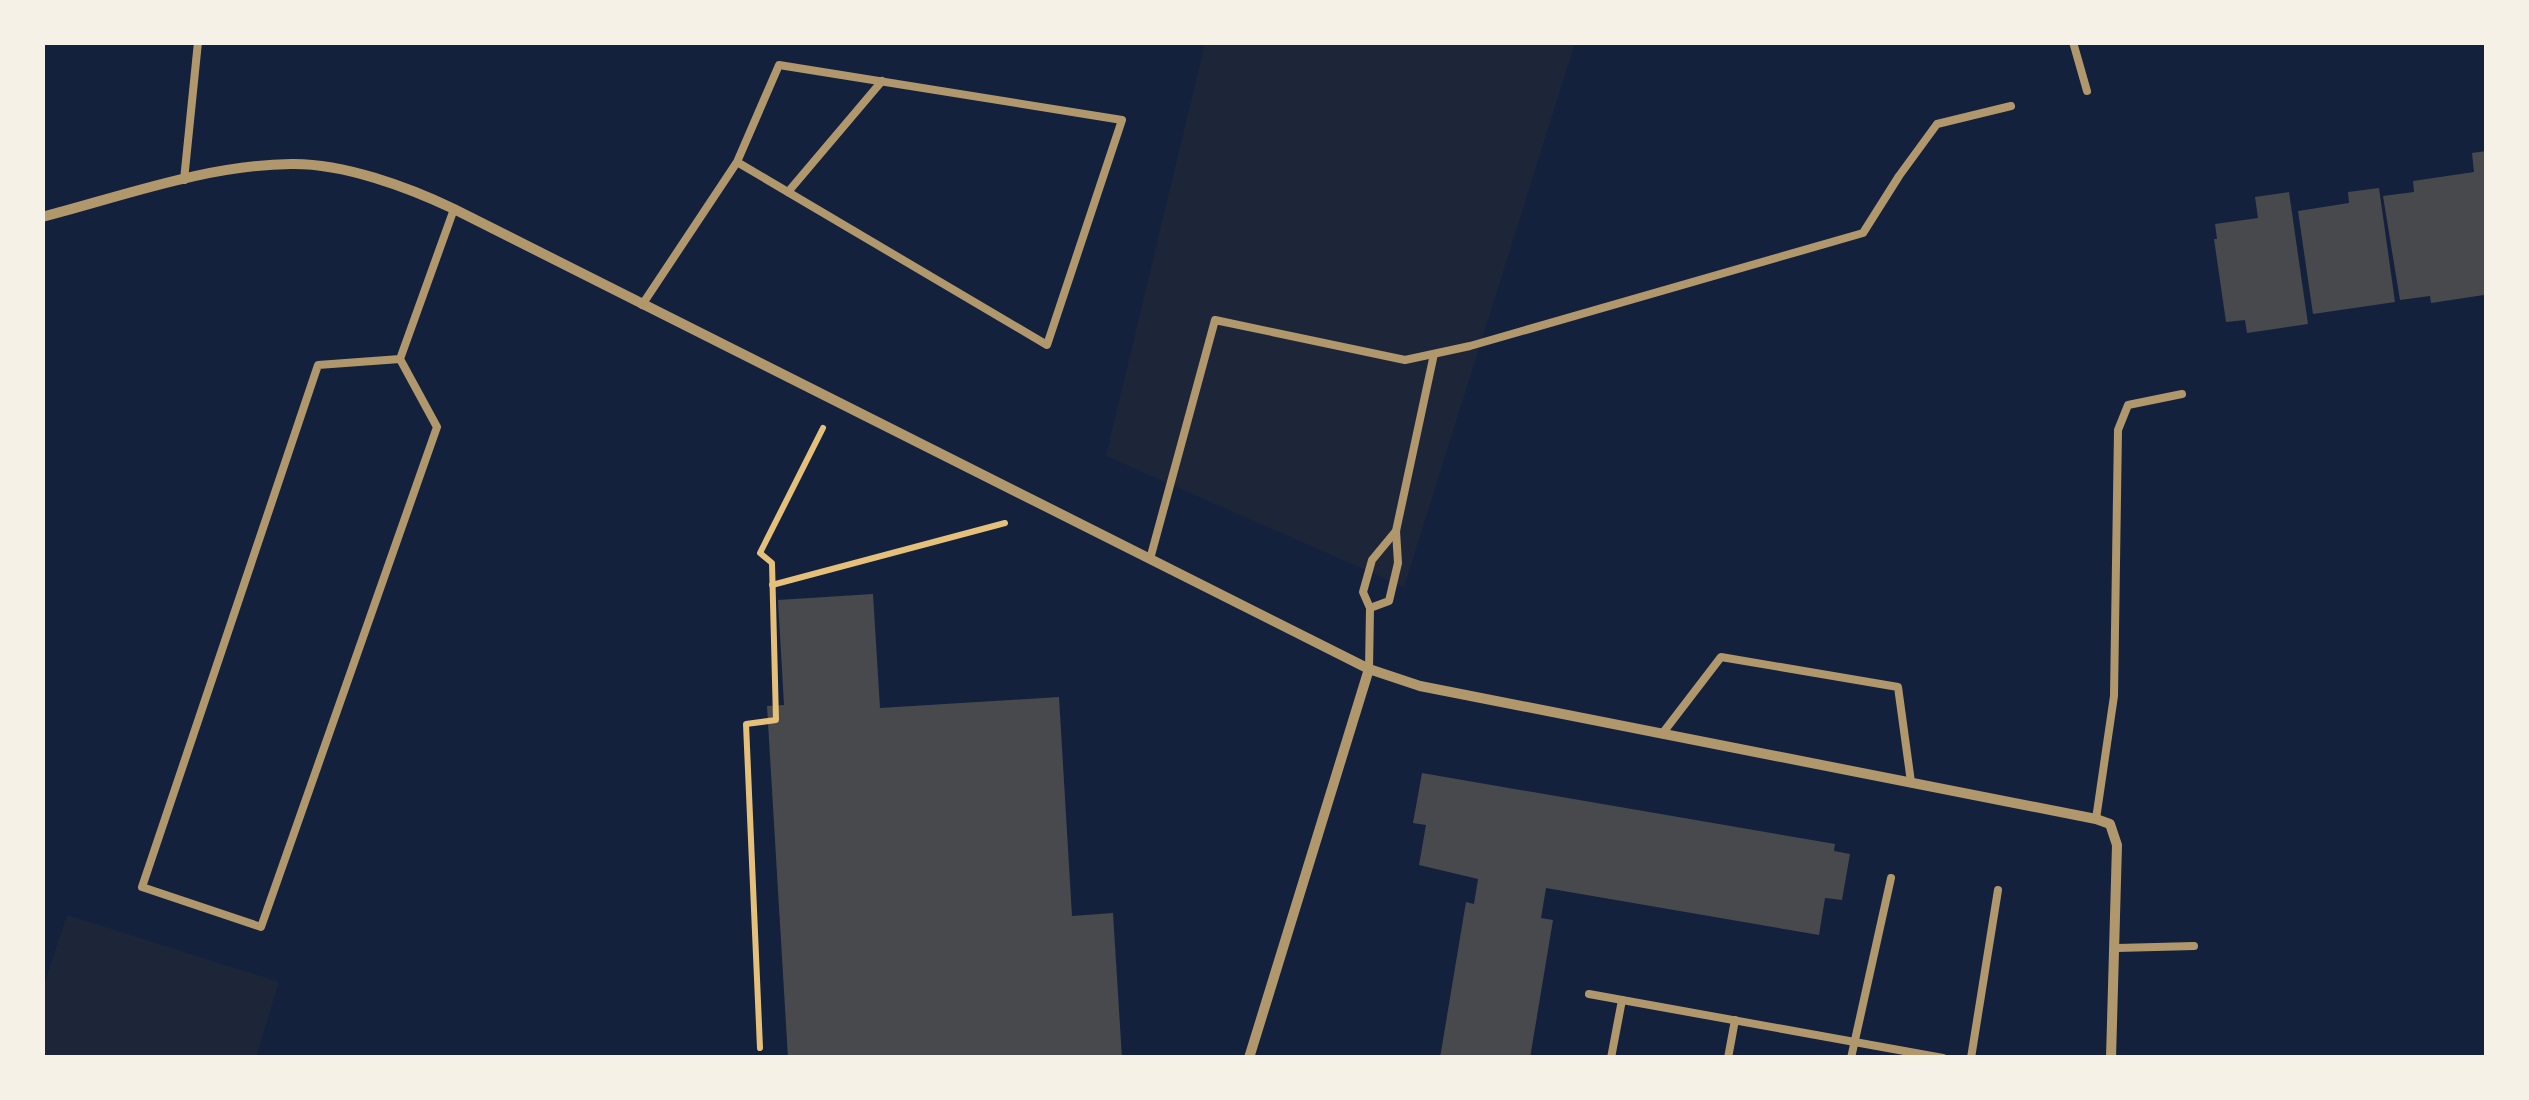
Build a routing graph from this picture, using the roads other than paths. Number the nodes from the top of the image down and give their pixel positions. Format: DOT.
graph roads {
  1 [pos="198,42"];
  2 [pos="2072,42"];
  3 [pos="882,81"];
  4 [pos="2088,91"];
  5 [pos="2011,106"];
  6 [pos="738,162"];
  7 [pos="184,180"];
  8 [pos="788,192"];
  9 [pos="454,210"];
  10 [pos="42,217"];
  11 [pos="642,305"];
  12 [pos="1434,354"];
  13 [pos="400,359"];
  14 [pos="2182,394"];
  15 [pos="1396,532"];
  16 [pos="1150,559"];
  17 [pos="1370,608"];
  18 [pos="1369,669"];
  19 [pos="1662,734"];
  20 [pos="1911,782"];
  21 [pos="2096,819"];
  22 [pos="1892,878"];
  23 [pos="1998,890"];
  24 [pos="2194,946"];
  25 [pos="2117,948"];
  26 [pos="1589,994"];
  27 [pos="1622,1000"];
  28 [pos="1735,1020"];
  29 [pos="1854,1042"];
  30 [pos="1248,1058"];
  31 [pos="1611,1058"];
  32 [pos="1728,1058"];
  33 [pos="1851,1058"];
  34 [pos="1943,1058"];
  35 [pos="1971,1058"];
  36 [pos="2112,1058"];
  1 -- 7 [label="lane"];
  2 -- 4 [label="lane"];
  3 -- 6 [label="lane"];
  3 -- 8 [label="lane"];
  3 -- 8 [label="lane"];
  5 -- 12 [label="lane"];
  6 -- 8 [label="lane"];
  6 -- 11 [label="lane"];
  7 -- 9 [label="street"];
  7 -- 10 [label="street"];
  9 -- 11 [label="street"];
  9 -- 13 [label="lane"];
  11 -- 16 [label="street"];
  12 -- 15 [label="lane"];
  12 -- 16 [label="lane"];
  13 -- 13 [label="lane"];
  14 -- 21 [label="lane"];
  15 -- 17 [label="lane"];
  15 -- 17 [label="lane"];
  16 -- 18 [label="street"];
  17 -- 18 [label="lane"];
  18 -- 19 [label="street"];
  18 -- 30 [label="street"];
  19 -- 20 [label="street"];
  19 -- 20 [label="lane"];
  20 -- 21 [label="street"];
  21 -- 25 [label="street"];
  22 -- 29 [label="lane"];
  23 -- 35 [label="lane"];
  24 -- 25 [label="lane"];
  25 -- 36 [label="street"];
  26 -- 27 [label="lane"];
  27 -- 28 [label="lane"];
  27 -- 31 [label="lane"];
  28 -- 29 [label="lane"];
  28 -- 32 [label="lane"];
  29 -- 33 [label="lane"];
  29 -- 34 [label="lane"];
}
